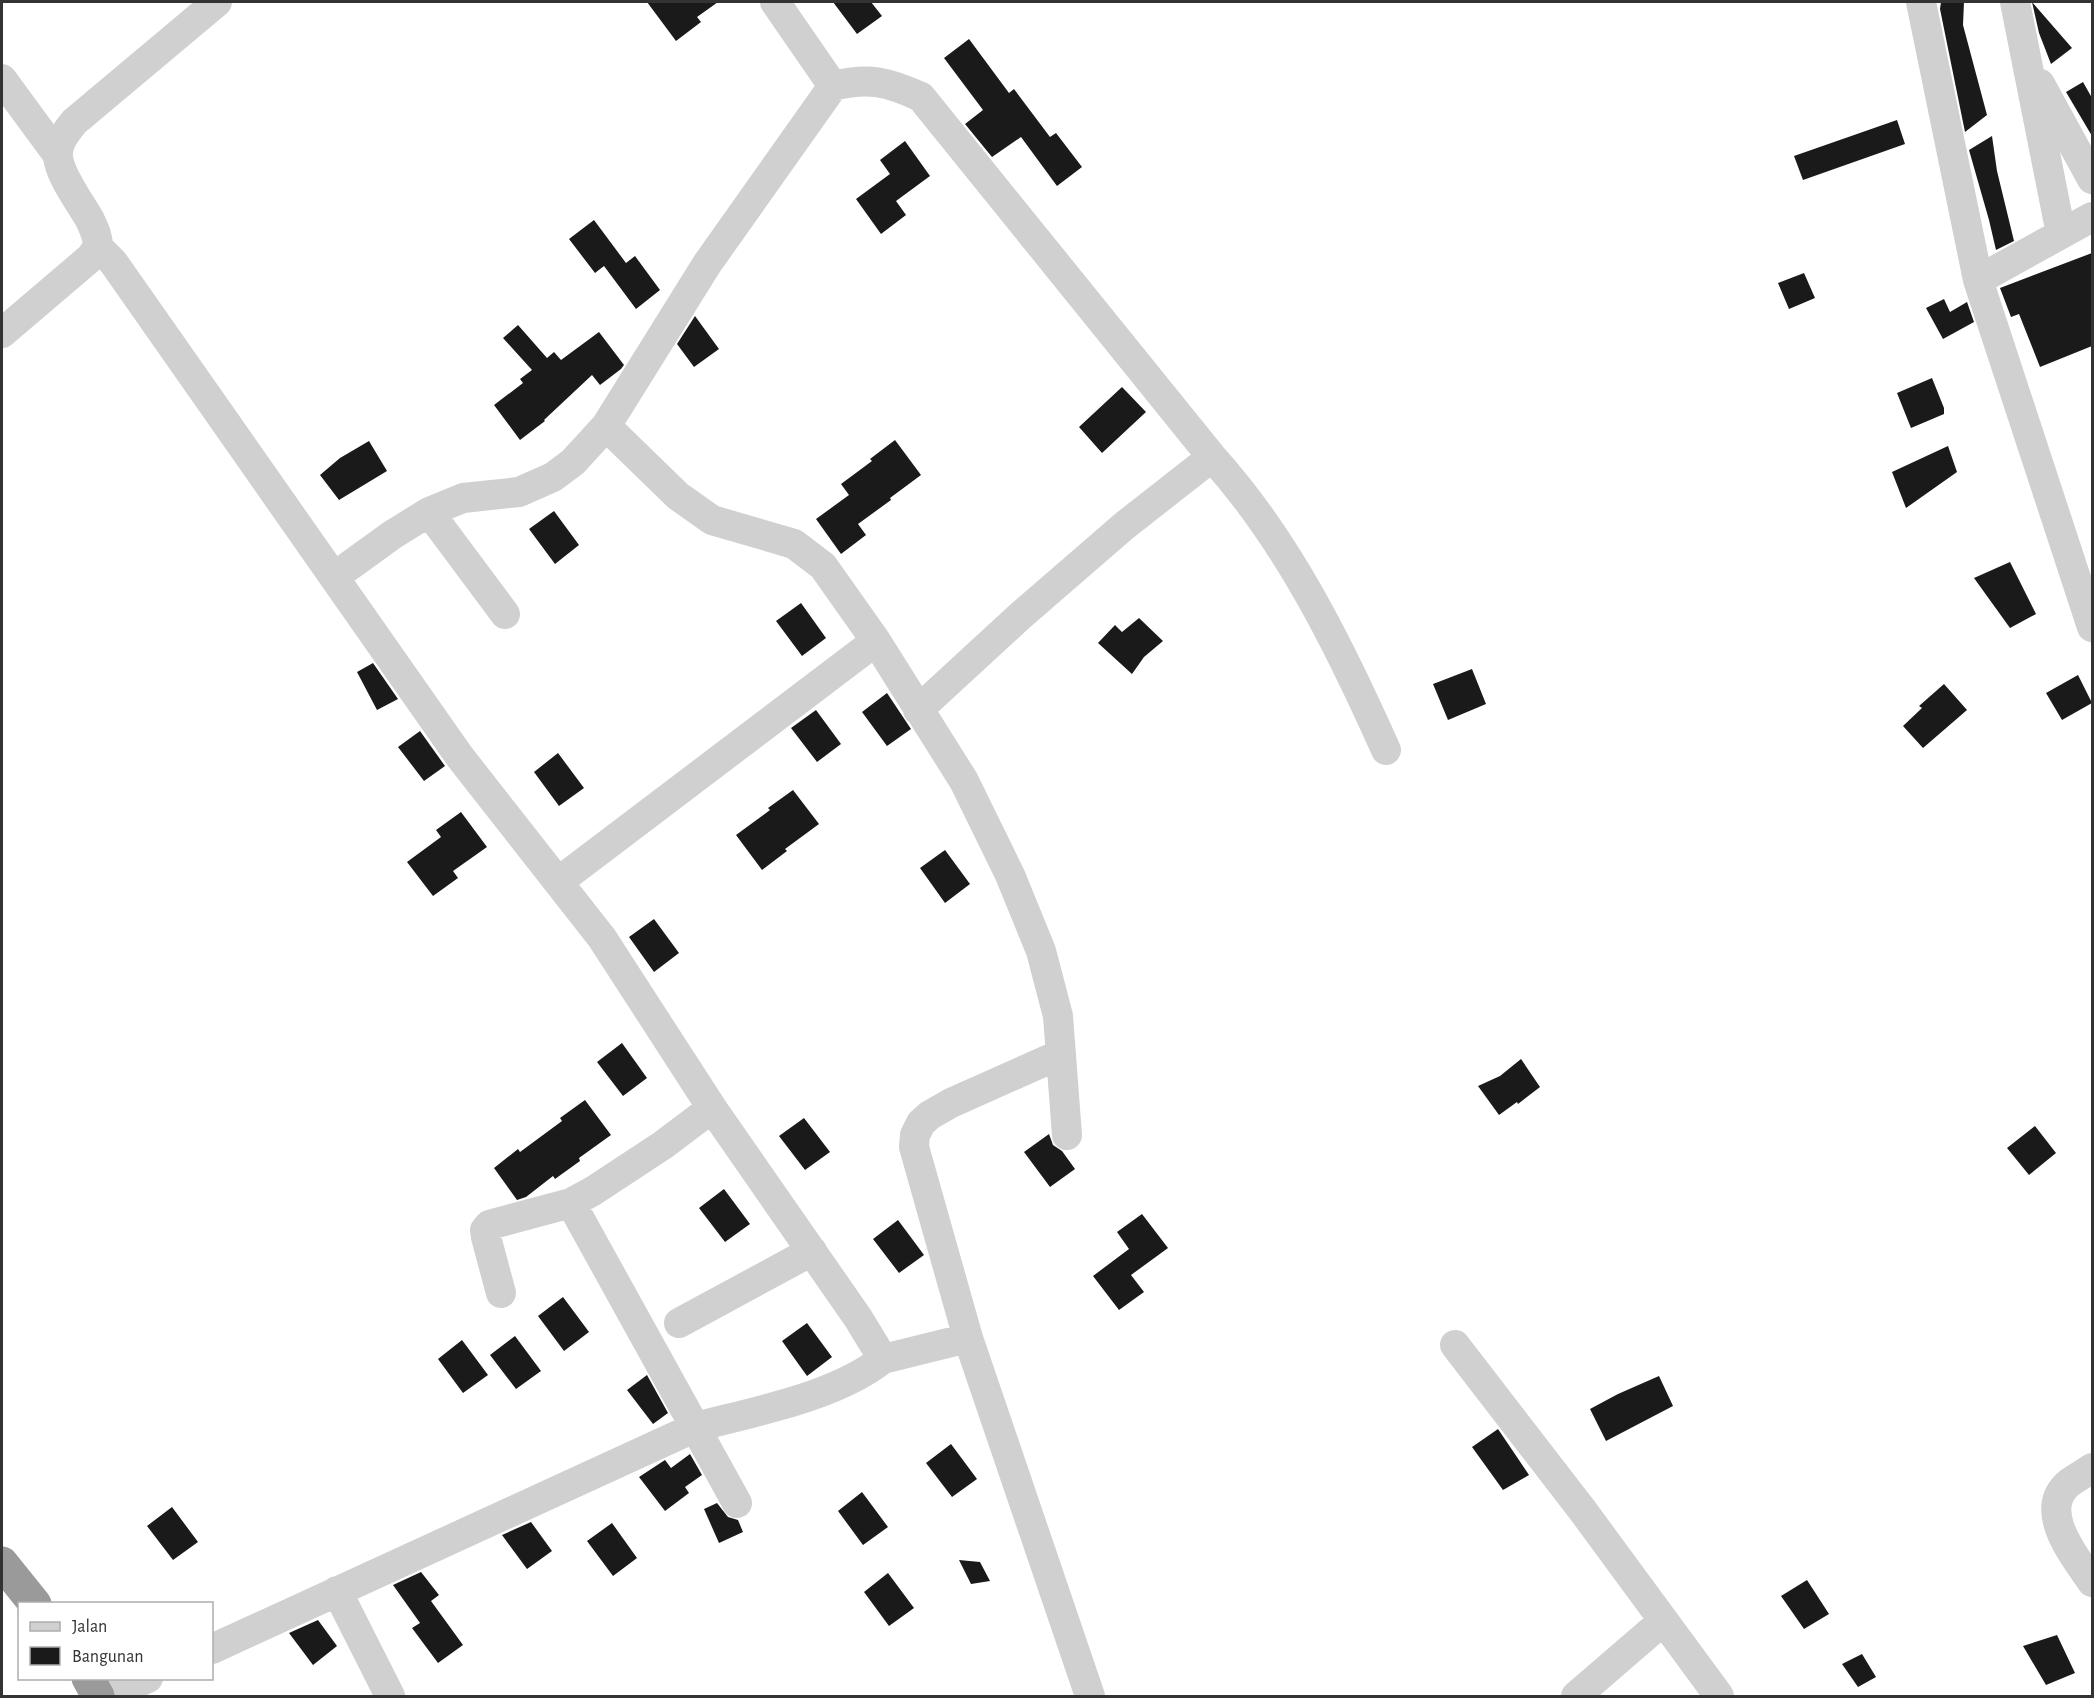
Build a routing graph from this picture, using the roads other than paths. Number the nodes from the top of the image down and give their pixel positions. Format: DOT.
graph roads {
  1 [pos="217,2"];
  2 [pos="776,2"];
  3 [pos="1921,2"];
  4 [pos="2014,2"];
  5 [pos="2026,59"];
  6 [pos="2,79"];
  7 [pos="833,86"];
  8 [pos="57,154"];
  9 [pos="2092,179"];
  10 [pos="2092,217"];
  11 [pos="2061,234"];
  12 [pos="98,247"];
  13 [pos="1977,280"];
  14 [pos="2,333"];
  15 [pos="606,426"];
  16 [pos="1212,457"];
  17 [pos="429,512"];
  18 [pos="334,577"];
  19 [pos="505,614"];
  20 [pos="2092,627"];
  21 [pos="876,640"];
  22 [pos="918,710"];
  23 [pos="1386,750"];
  24 [pos="558,882"];
  25 [pos="1061,1054"];
  26 [pos="711,1108"];
  27 [pos="1067,1135"];
  28 [pos="571,1203"];
  29 [pos="812,1251"];
  30 [pos="501,1293"];
  31 [pos="679,1323"];
  32 [pos="968,1338"];
  33 [pos="1455,1345"];
  34 [pos="883,1359"];
  35 [pos="696,1427"];
  36 [pos="2092,1468"];
  37 [pos="737,1503"];
  38 [pos="2,1563"];
  39 [pos="2092,1582"];
  40 [pos="337,1591"];
  41 [pos="32,1602"];
  42 [pos="1663,1621"];
  43 [pos="213,1649"];
  44 [pos="89,1680"];
  45 [pos="144,1680"];
  46 [pos="98,1696"];
  47 [pos="110,1696"];
  48 [pos="390,1696"];
  49 [pos="1090,1696"];
  50 [pos="1576,1696"];
  51 [pos="1719,1696"];
  1 -- 8 [label="street"];
  2 -- 7 [label="street"];
  3 -- 13 [label="street"];
  4 -- 5 [label="street"];
  5 -- 9 [label="street"];
  5 -- 11 [label="street"];
  6 -- 8 [label="street"];
  7 -- 15 [label="street"];
  7 -- 16 [label="street"];
  8 -- 12 [label="street"];
  10 -- 11 [label="street"];
  11 -- 13 [label="street"];
  12 -- 14 [label="street"];
  12 -- 18 [label="street"];
  13 -- 20 [label="street"];
  15 -- 17 [label="street"];
  15 -- 21 [label="street"];
  16 -- 22 [label="street"];
  16 -- 23 [label="street"];
  17 -- 18 [label="street"];
  17 -- 19 [label="street"];
  18 -- 24 [label="street"];
  21 -- 22 [label="street"];
  21 -- 24 [label="street"];
  22 -- 25 [label="street"];
  24 -- 26 [label="street"];
  25 -- 27 [label="street"];
  25 -- 32 [label="street"];
  26 -- 28 [label="street"];
  26 -- 29 [label="street"];
  28 -- 30 [label="street"];
  28 -- 35 [label="street"];
  29 -- 31 [label="street"];
  29 -- 34 [label="street"];
  32 -- 34 [label="street"];
  32 -- 49 [label="street"];
  33 -- 42 [label="street"];
  34 -- 35 [label="street"];
  35 -- 37 [label="street"];
  35 -- 40 [label="street"];
  36 -- 39 [label="street"];
  38 -- 41 [label="highway"];
  40 -- 43 [label="street"];
  40 -- 48 [label="street"];
  42 -- 50 [label="street"];
  42 -- 51 [label="street"];
  44 -- 46 [label="highway"];
  45 -- 47 [label="street"];
}
